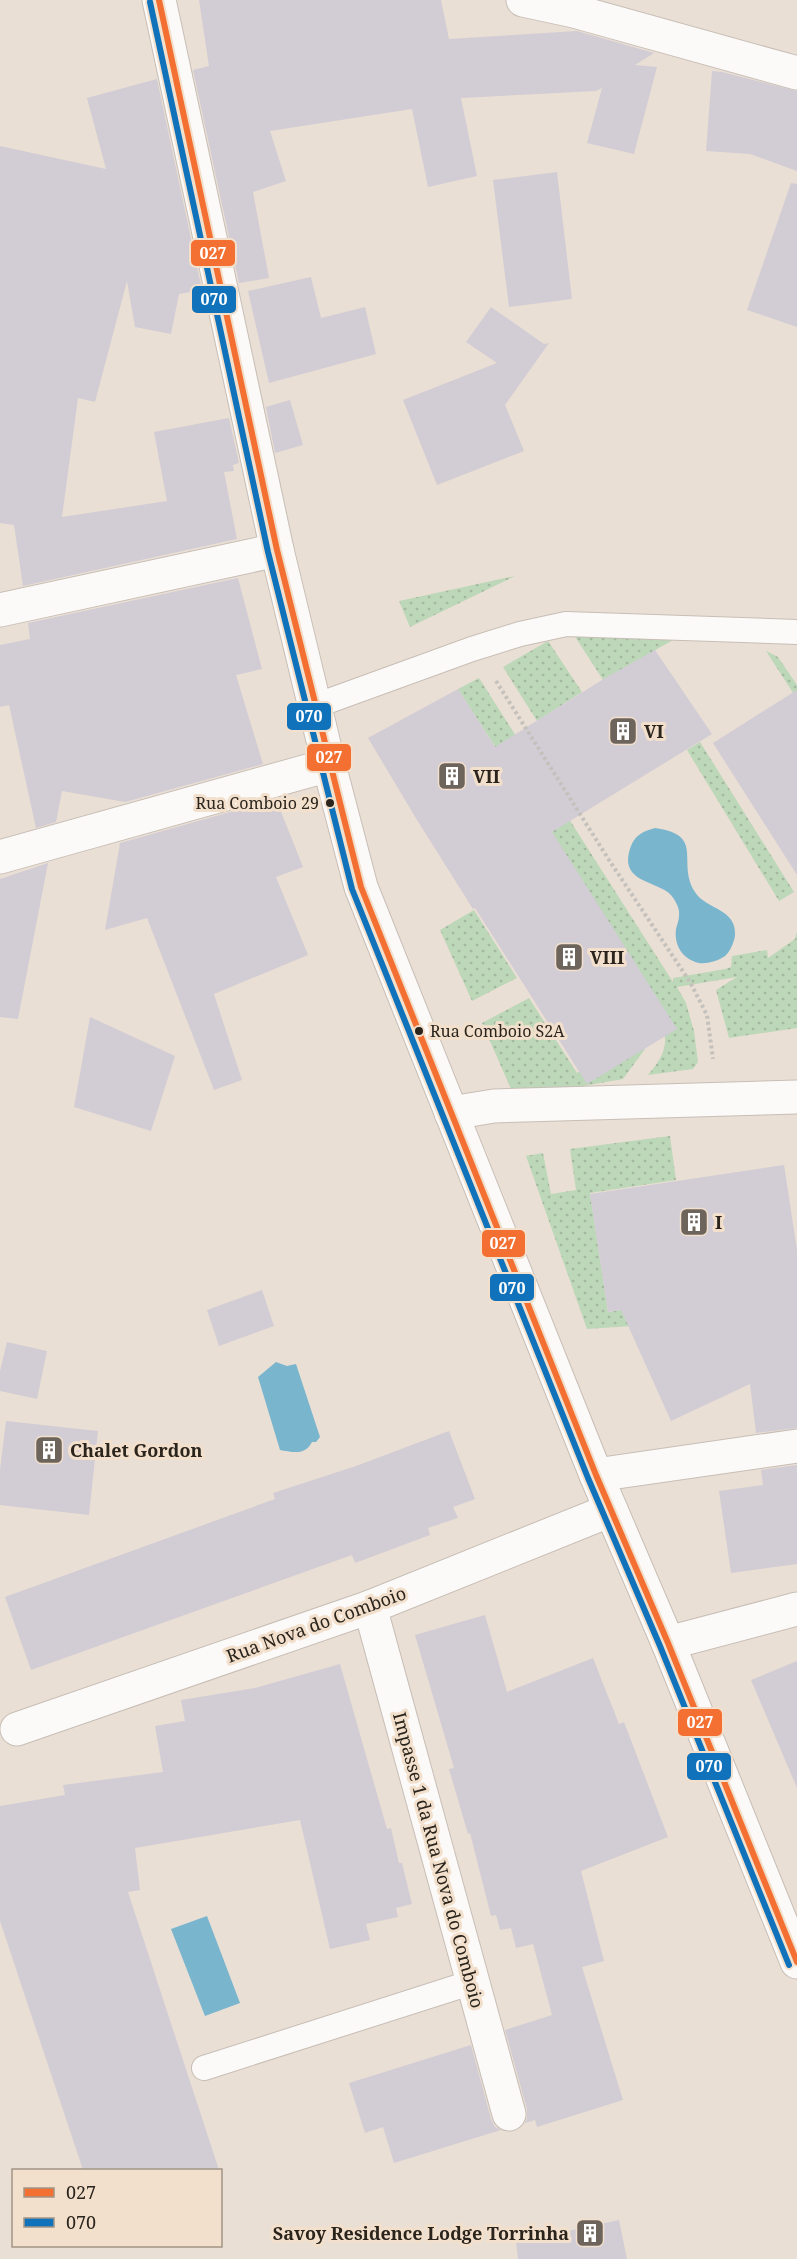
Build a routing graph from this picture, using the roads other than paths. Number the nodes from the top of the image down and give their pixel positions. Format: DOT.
graph roads {
  1 [pos="159,0"];
  2 [pos="523,0"];
  3 [pos="797,73"];
  4 [pos="277,550"];
  5 [pos="0,610"];
  6 [pos="797,632"];
  7 [pos="315,706"];
  8 [pos="328,765"];
  9 [pos="0,856"];
  10 [pos="797,1097"];
  11 [pos="451,1113"];
  12 [pos="797,1446"];
  13 [pos="596,1475"];
  14 [pos="611,1510"];
  15 [pos="370,1607"];
  16 [pos="797,1609"];
  17 [pos="668,1643"];
  18 [pos="17,1729"];
  19 [pos="797,1962"];
  20 [pos="473,1982"];
  21 [pos="204,2068"];
  22 [pos="509,2114"];
  1 -- 4 [label="street"];
  2 -- 3 [label="street"];
  4 -- 5 [label="street"];
  4 -- 7 [label="street"];
  6 -- 7 [label="lane"];
  7 -- 8 [label="street"];
  8 -- 9 [label="street"];
  8 -- 11 [label="street"];
  10 -- 11 [label="street"];
  11 -- 13 [label="street"];
  12 -- 13 [label="street"];
  13 -- 14 [label="street"];
  14 -- 15 [label="street, Rua Nova do Comboio"];
  14 -- 17 [label="street"];
  15 -- 18 [label="street, Rua Nova do Comboio"];
  15 -- 20 [label="street, Impasse 1 da Rua Nova do Comboio"];
  16 -- 17 [label="street"];
  17 -- 19 [label="street"];
  20 -- 21 [label="lane"];
  20 -- 22 [label="street, Impasse 1 da Rua Nova do Comboio"];
}
